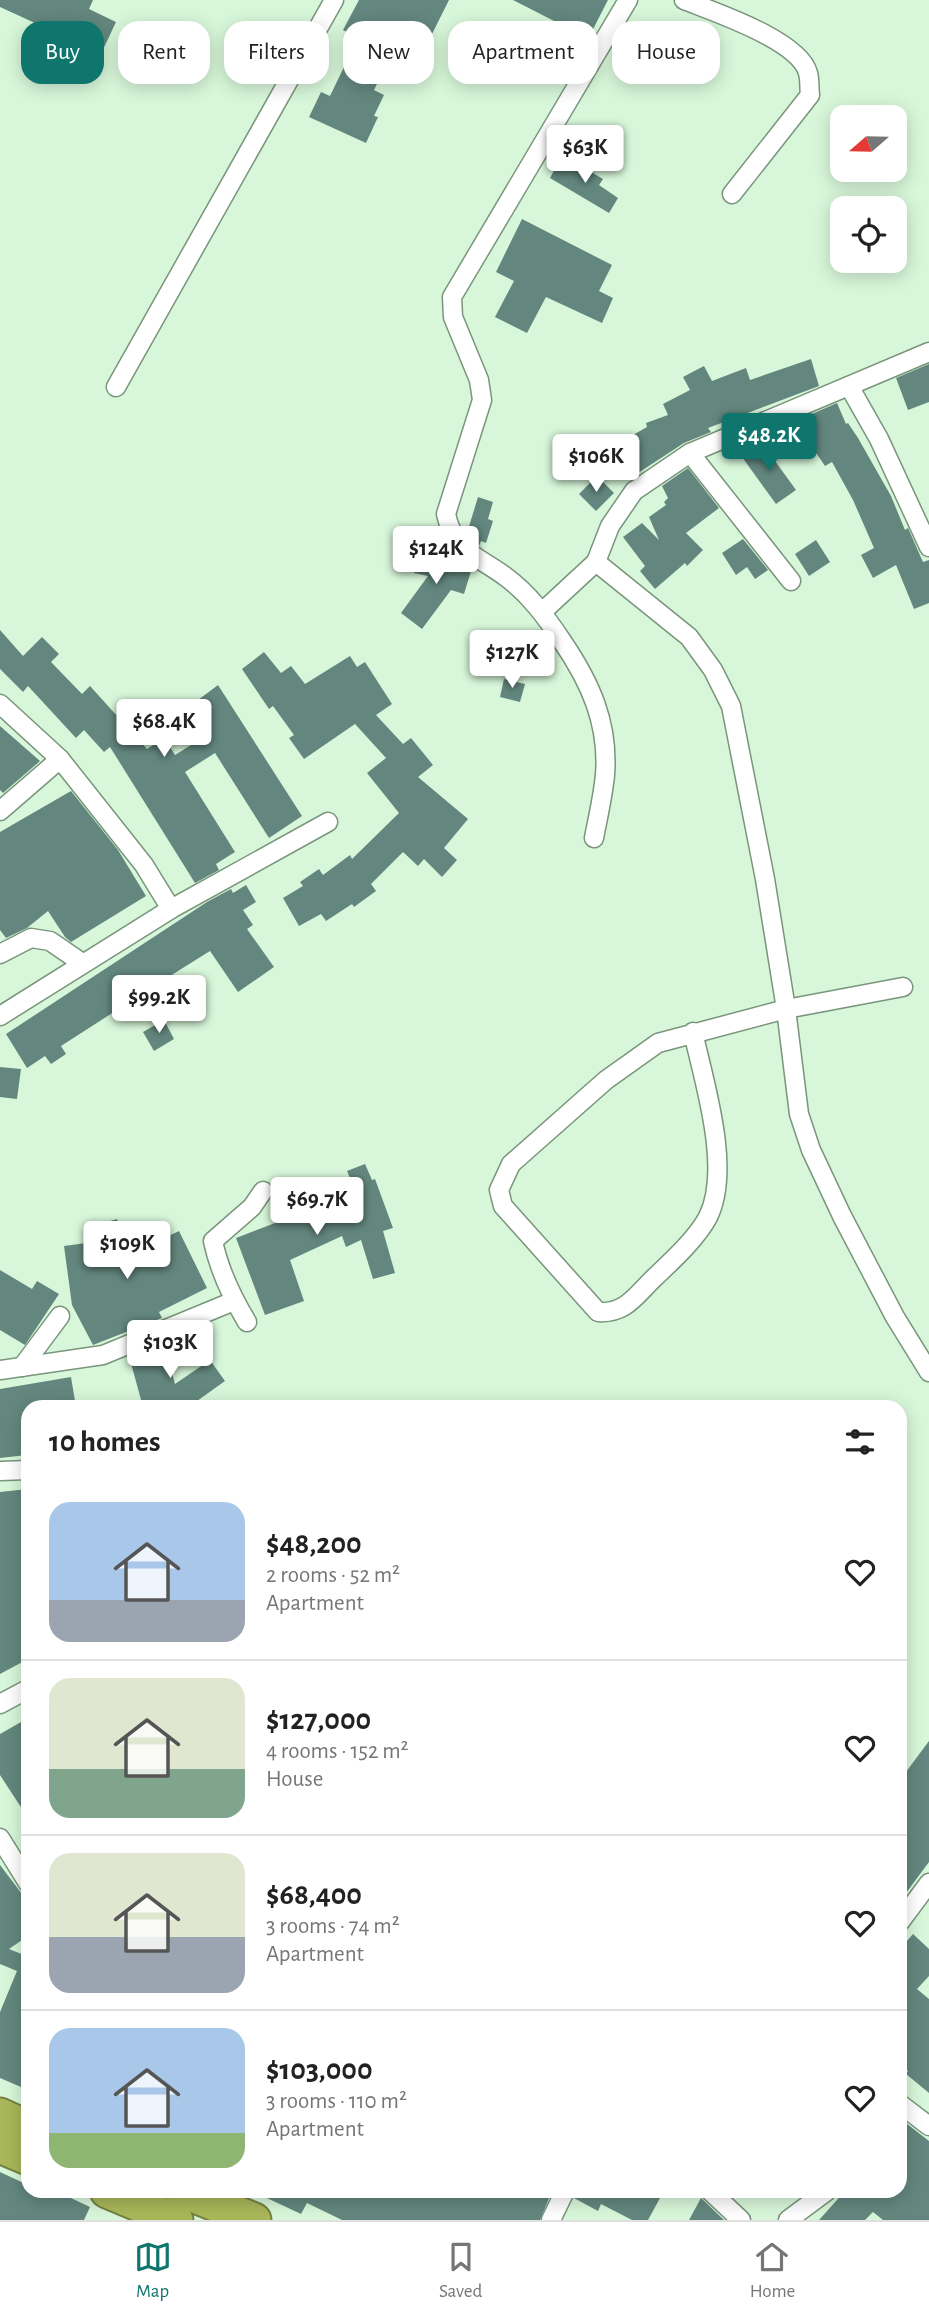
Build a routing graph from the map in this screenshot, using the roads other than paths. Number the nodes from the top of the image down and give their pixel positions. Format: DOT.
graph roads {
  1 [pos="334,0"];
  2 [pos="628,0"];
  3 [pos="684,0"];
  4 [pos="732,194"];
  5 [pos="929,352"];
  6 [pos="849,386"];
  7 [pos="116,387"];
  8 [pos="690,453"];
  9 [pos="929,547"];
  10 [pos="596,562"];
  11 [pos="791,581"];
  12 [pos="542,612"];
  13 [pos="0,704"];
  14 [pos="60,759"];
  15 [pos="0,811"];
  16 [pos="328,822"];
  17 [pos="594,838"];
  18 [pos="171,909"];
  19 [pos="0,954"];
  20 [pos="82,964"];
  21 [pos="903,987"];
  22 [pos="786,1009"];
  23 [pos="0,1016"];
  24 [pos="693,1032"];
  25 [pos="263,1191"];
  26 [pos="234,1301"];
  27 [pos="60,1316"];
  28 [pos="247,1322"];
  29 [pos="22,1367"];
  30 [pos="0,1370"];
  31 [pos="929,1372"];
  32 [pos="21,1470"];
  33 [pos="0,1471"];
  34 [pos="21,1693"];
  35 [pos="0,1704"];
  36 [pos="0,1838"];
  37 [pos="21,1872"];
  38 [pos="929,1883"];
  39 [pos="907,1913"];
  40 [pos="907,2112"];
  41 [pos="0,2115"];
  42 [pos="929,2126"];
  43 [pos="20,2142"];
  44 [pos="124,2198"];
  45 [pos="200,2198"];
  46 [pos="562,2198"];
  47 [pos="717,2198"];
  48 [pos="818,2198"];
  49 [pos="176,2220"];
  50 [pos="254,2220"];
  51 [pos="551,2220"];
  52 [pos="741,2220"];
  53 [pos="788,2220"];
  1 -- 7 [label="street"];
  2 -- 12 [label="street"];
  3 -- 4 [label="street"];
  5 -- 6 [label="street"];
  6 -- 8 [label="street"];
  6 -- 9 [label="street"];
  8 -- 10 [label="street"];
  8 -- 11 [label="street"];
  10 -- 12 [label="street"];
  10 -- 22 [label="street"];
  12 -- 17 [label="street"];
  13 -- 14 [label="street"];
  14 -- 15 [label="street"];
  14 -- 18 [label="street"];
  16 -- 18 [label="street"];
  18 -- 20 [label="street"];
  19 -- 20 [label="street"];
  20 -- 23 [label="street"];
  21 -- 22 [label="street"];
  22 -- 24 [label="street"];
  22 -- 31 [label="street"];
  24 -- 24 [label="street"];
  25 -- 26 [label="street"];
  26 -- 28 [label="street"];
  26 -- 29 [label="street"];
  27 -- 29 [label="street"];
  29 -- 30 [label="street"];
  32 -- 33 [label="street"];
  34 -- 35 [label="street"];
  36 -- 37 [label="street"];
  38 -- 39 [label="street"];
  40 -- 42 [label="street"];
  41 -- 43 [label="highway"];
  44 -- 49 [label="highway"];
  45 -- 50 [label="highway"];
  46 -- 51 [label="street"];
  47 -- 52 [label="street"];
  48 -- 53 [label="street"];
}
